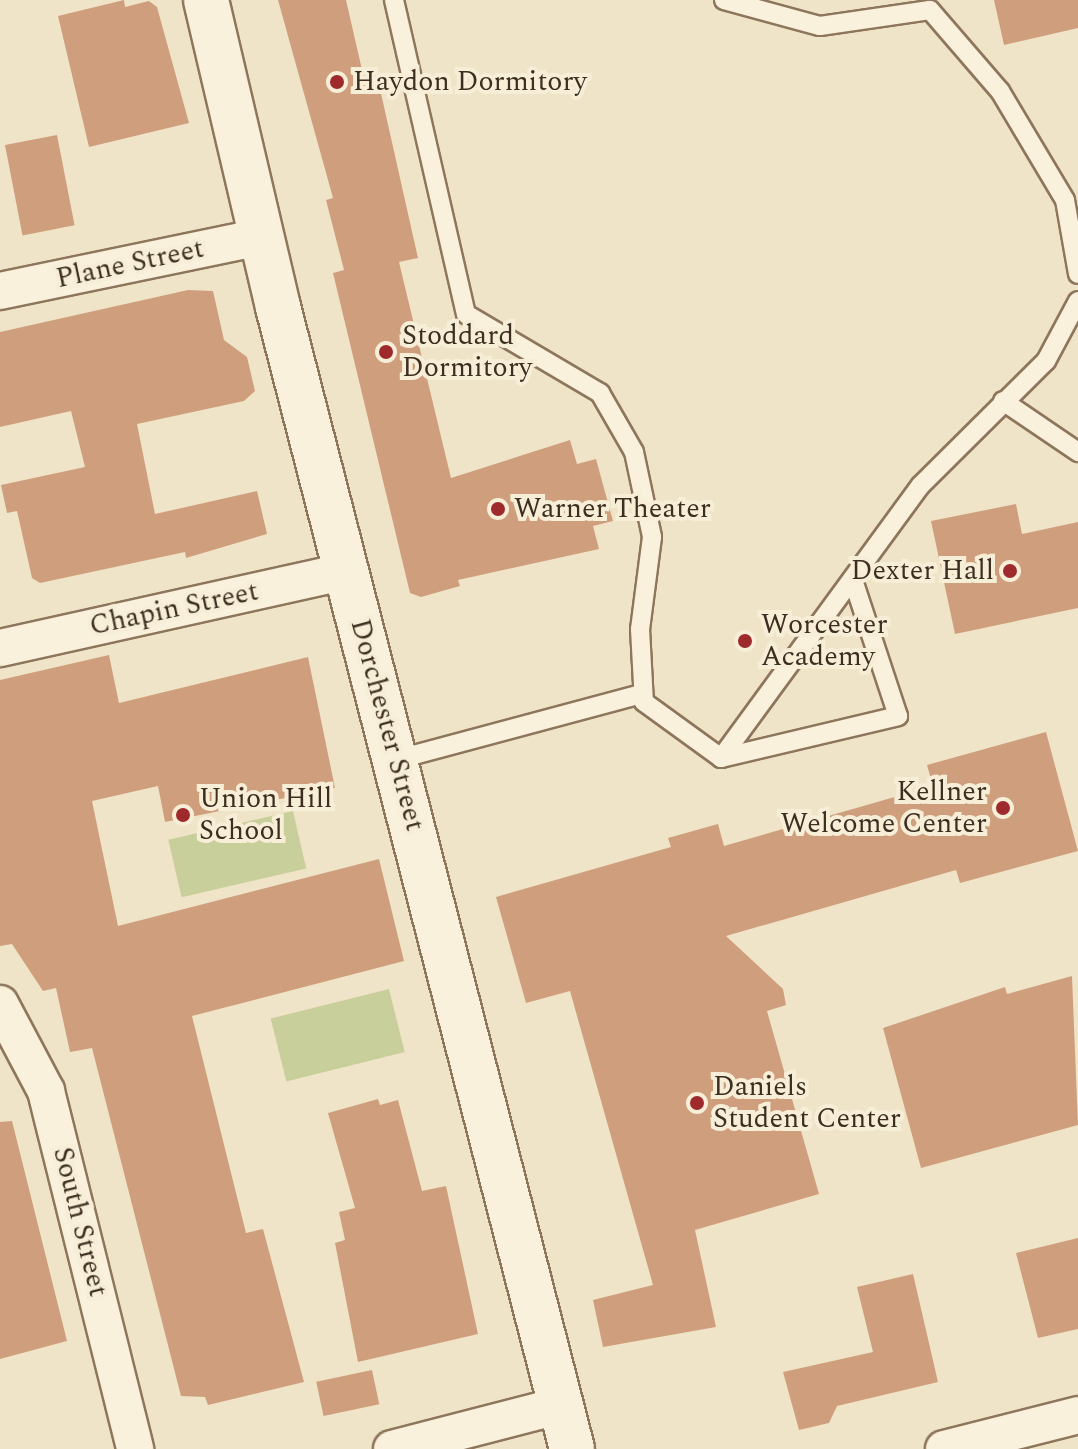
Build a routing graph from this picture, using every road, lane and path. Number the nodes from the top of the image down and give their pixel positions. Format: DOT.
graph roads {
  1 [pos="206,0"];
  2 [pos="394,0"];
  3 [pos="724,0"];
  4 [pos="931,5"];
  5 [pos="261,237"];
  6 [pos="1078,274"];
  7 [pos="0,291"];
  8 [pos="1077,306"];
  9 [pos="1003,401"];
  10 [pos="1078,452"];
  11 [pos="347,571"];
  12 [pos="854,583"];
  13 [pos="0,648"];
  14 [pos="641,694"];
  15 [pos="721,758"];
  16 [pos="395,760"];
  17 [pos="0,1004"];
  18 [pos="562,1405"];
  19 [pos="1078,1415"];
  20 [pos="135,1449"];
  21 [pos="392,1449"];
  22 [pos="572,1449"];
  23 [pos="944,1449"];
  1 -- 5 [label="street, Dorchester Street"];
  2 -- 14 [label="lane"];
  3 -- 4 [label="lane"];
  4 -- 6 [label="lane"];
  5 -- 7 [label="street, Plane Street"];
  5 -- 11 [label="street, Dorchester Street"];
  8 -- 9 [label="lane"];
  9 -- 10 [label="lane"];
  9 -- 12 [label="lane"];
  11 -- 13 [label="street, Chapin Street"];
  11 -- 16 [label="street, Dorchester Street"];
  12 -- 15 [label="lane"];
  12 -- 15 [label="lane"];
  14 -- 15 [label="lane"];
  14 -- 16 [label="lane"];
  16 -- 18 [label="street, Dorchester Street"];
  17 -- 20 [label="street, South Street"];
  18 -- 21 [label="street"];
  18 -- 22 [label="street, Dorchester Street"];
  19 -- 23 [label="street"];
}
